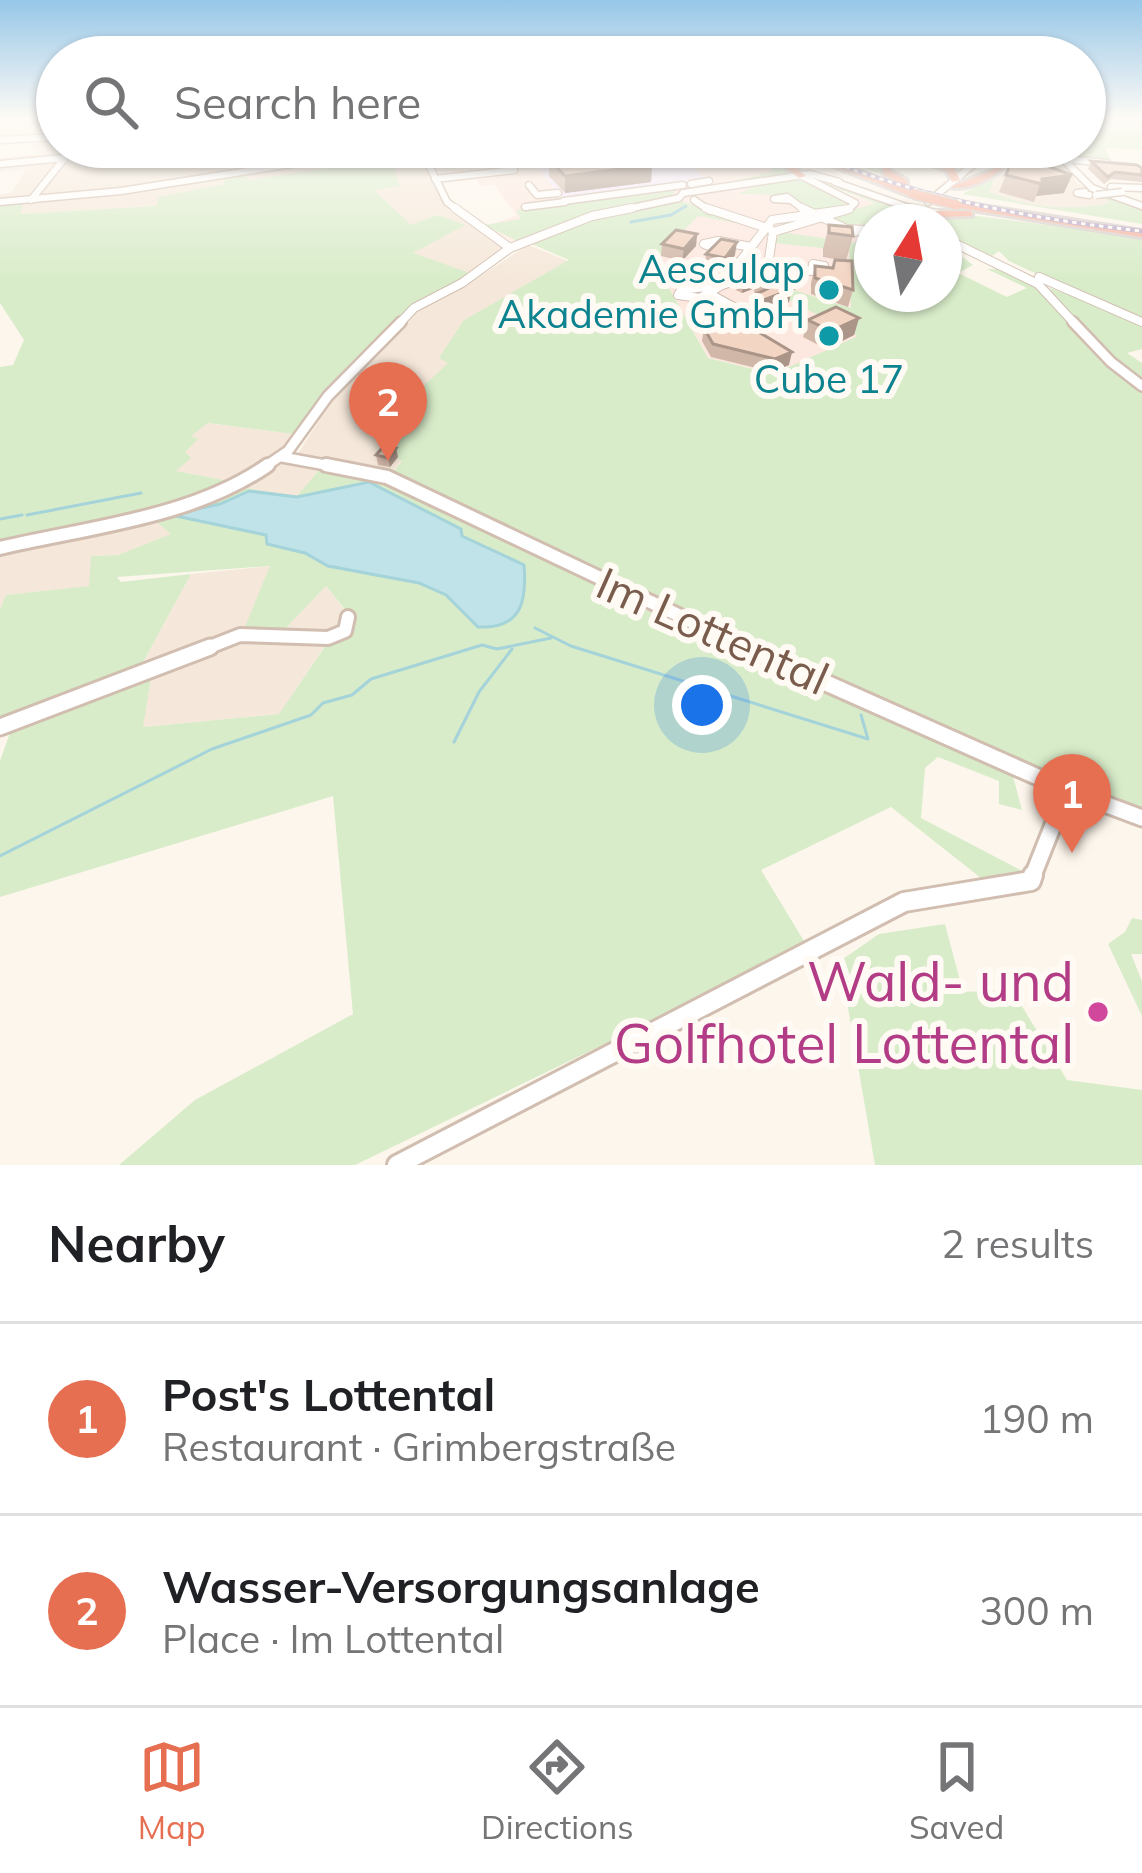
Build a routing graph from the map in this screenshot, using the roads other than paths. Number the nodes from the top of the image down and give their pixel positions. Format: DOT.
graph roads {
  1 [pos="52,173"];
  2 [pos="230,173"];
  3 [pos="432,173"];
  4 [pos="484,173"];
  5 [pos="802,173"];
  6 [pos="869,173"];
  7 [pos="875,173"];
  8 [pos="888,173"];
  9 [pos="952,173"];
  10 [pos="966,173"];
  11 [pos="990,173"];
  12 [pos="1072,173"];
  13 [pos="805,175"];
  14 [pos="435,179"];
  15 [pos="1072,180"];
  16 [pos="831,183"];
  17 [pos="551,184"];
  18 [pos="955,184"];
  19 [pos="529,185"];
  20 [pos="716,187"];
  21 [pos="1111,187"];
  22 [pos="917,189"];
  23 [pos="1141,189"];
  24 [pos="693,190"];
  25 [pos="1122,191"];
  26 [pos="1085,192"];
  27 [pos="1095,195"];
  28 [pos="31,200"];
  29 [pos="791,200"];
  30 [pos="0,202"];
  31 [pos="962,202"];
  32 [pos="566,203"];
  33 [pos="901,204"];
  34 [pos="936,204"];
  35 [pos="1142,206"];
  36 [pos="525,207"];
  37 [pos="848,209"];
  38 [pos="810,214"];
  39 [pos="962,217"];
  40 [pos="823,218"];
  41 [pos="772,229"];
  42 [pos="847,229"];
  43 [pos="1141,229"];
  44 [pos="1105,230"];
  45 [pos="719,241"];
  46 [pos="962,245"];
  47 [pos="510,248"];
  48 [pos="752,248"];
  49 [pos="769,267"];
  50 [pos="812,271"];
  51 [pos="720,287"];
  52 [pos="1051,291"];
  53 [pos="710,294"];
  54 [pos="757,320"];
  55 [pos="1142,322"];
  56 [pos="1142,386"];
  57 [pos="282,457"];
  58 [pos="0,548"];
  59 [pos="349,617"];
  60 [pos="0,727"];
  61 [pos="1067,790"];
  62 [pos="1142,818"];
  63 [pos="397,1165"];
  1 -- 28 [label="street"];
  2 -- 28 [label="street"];
  3 -- 14 [label="street"];
  4 -- 14 [label="street"];
  5 -- 13 [label="highway"];
  6 -- 22 [label="highway"];
  7 -- 22 [label="highway"];
  8 -- 22 [label="highway"];
  9 -- 18 [label="highway"];
  10 -- 18 [label="street"];
  11 -- 18 [label="highway, bridge"];
  12 -- 15 [label="street"];
  13 -- 16 [label="street"];
  13 -- 16 [label="street"];
  13 -- 20 [label="street"];
  14 -- 47 [label="street"];
  15 -- 26 [label="street"];
  15 -- 35 [label="street"];
  16 -- 33 [label="street"];
  16 -- 37 [label="street"];
  17 -- 32 [label="street"];
  18 -- 34 [label="street"];
  19 -- 32 [label="street"];
  20 -- 24 [label="street"];
  20 -- 24 [label="street"];
  21 -- 25 [label="street"];
  22 -- 31 [label="highway, bridge"];
  23 -- 25 [label="street"];
  24 -- 32 [label="street"];
  24 -- 41 [label="street"];
  24 -- 47 [label="street"];
  25 -- 27 [label="street, bridge"];
  28 -- 30 [label="street"];
  29 -- 38 [label="street"];
  31 -- 43 [label="highway"];
  31 -- 44 [label="highway"];
  32 -- 36 [label="street"];
  37 -- 38 [label="street"];
  37 -- 40 [label="street"];
  38 -- 40 [label="street"];
  38 -- 41 [label="street"];
  39 -- 44 [label="highway"];
  40 -- 41 [label="street"];
  40 -- 42 [label="street"];
  41 -- 48 [label="street"];
  41 -- 49 [label="street"];
  43 -- 44 [label="highway"];
  45 -- 48 [label="street"];
  46 -- 52 [label="street"];
  47 -- 57 [label="street"];
  48 -- 51 [label="street"];
  49 -- 50 [label="street"];
  49 -- 51 [label="street"];
  51 -- 53 [label="street"];
  51 -- 53 [label="street"];
  52 -- 55 [label="street"];
  52 -- 56 [label="street"];
  53 -- 54 [label="street"];
  57 -- 58 [label="street"];
  57 -- 61 [label="street, Im Lottental"];
  59 -- 60 [label="street"];
  61 -- 62 [label="street, Im Lottental"];
  61 -- 63 [label="street"];
}
